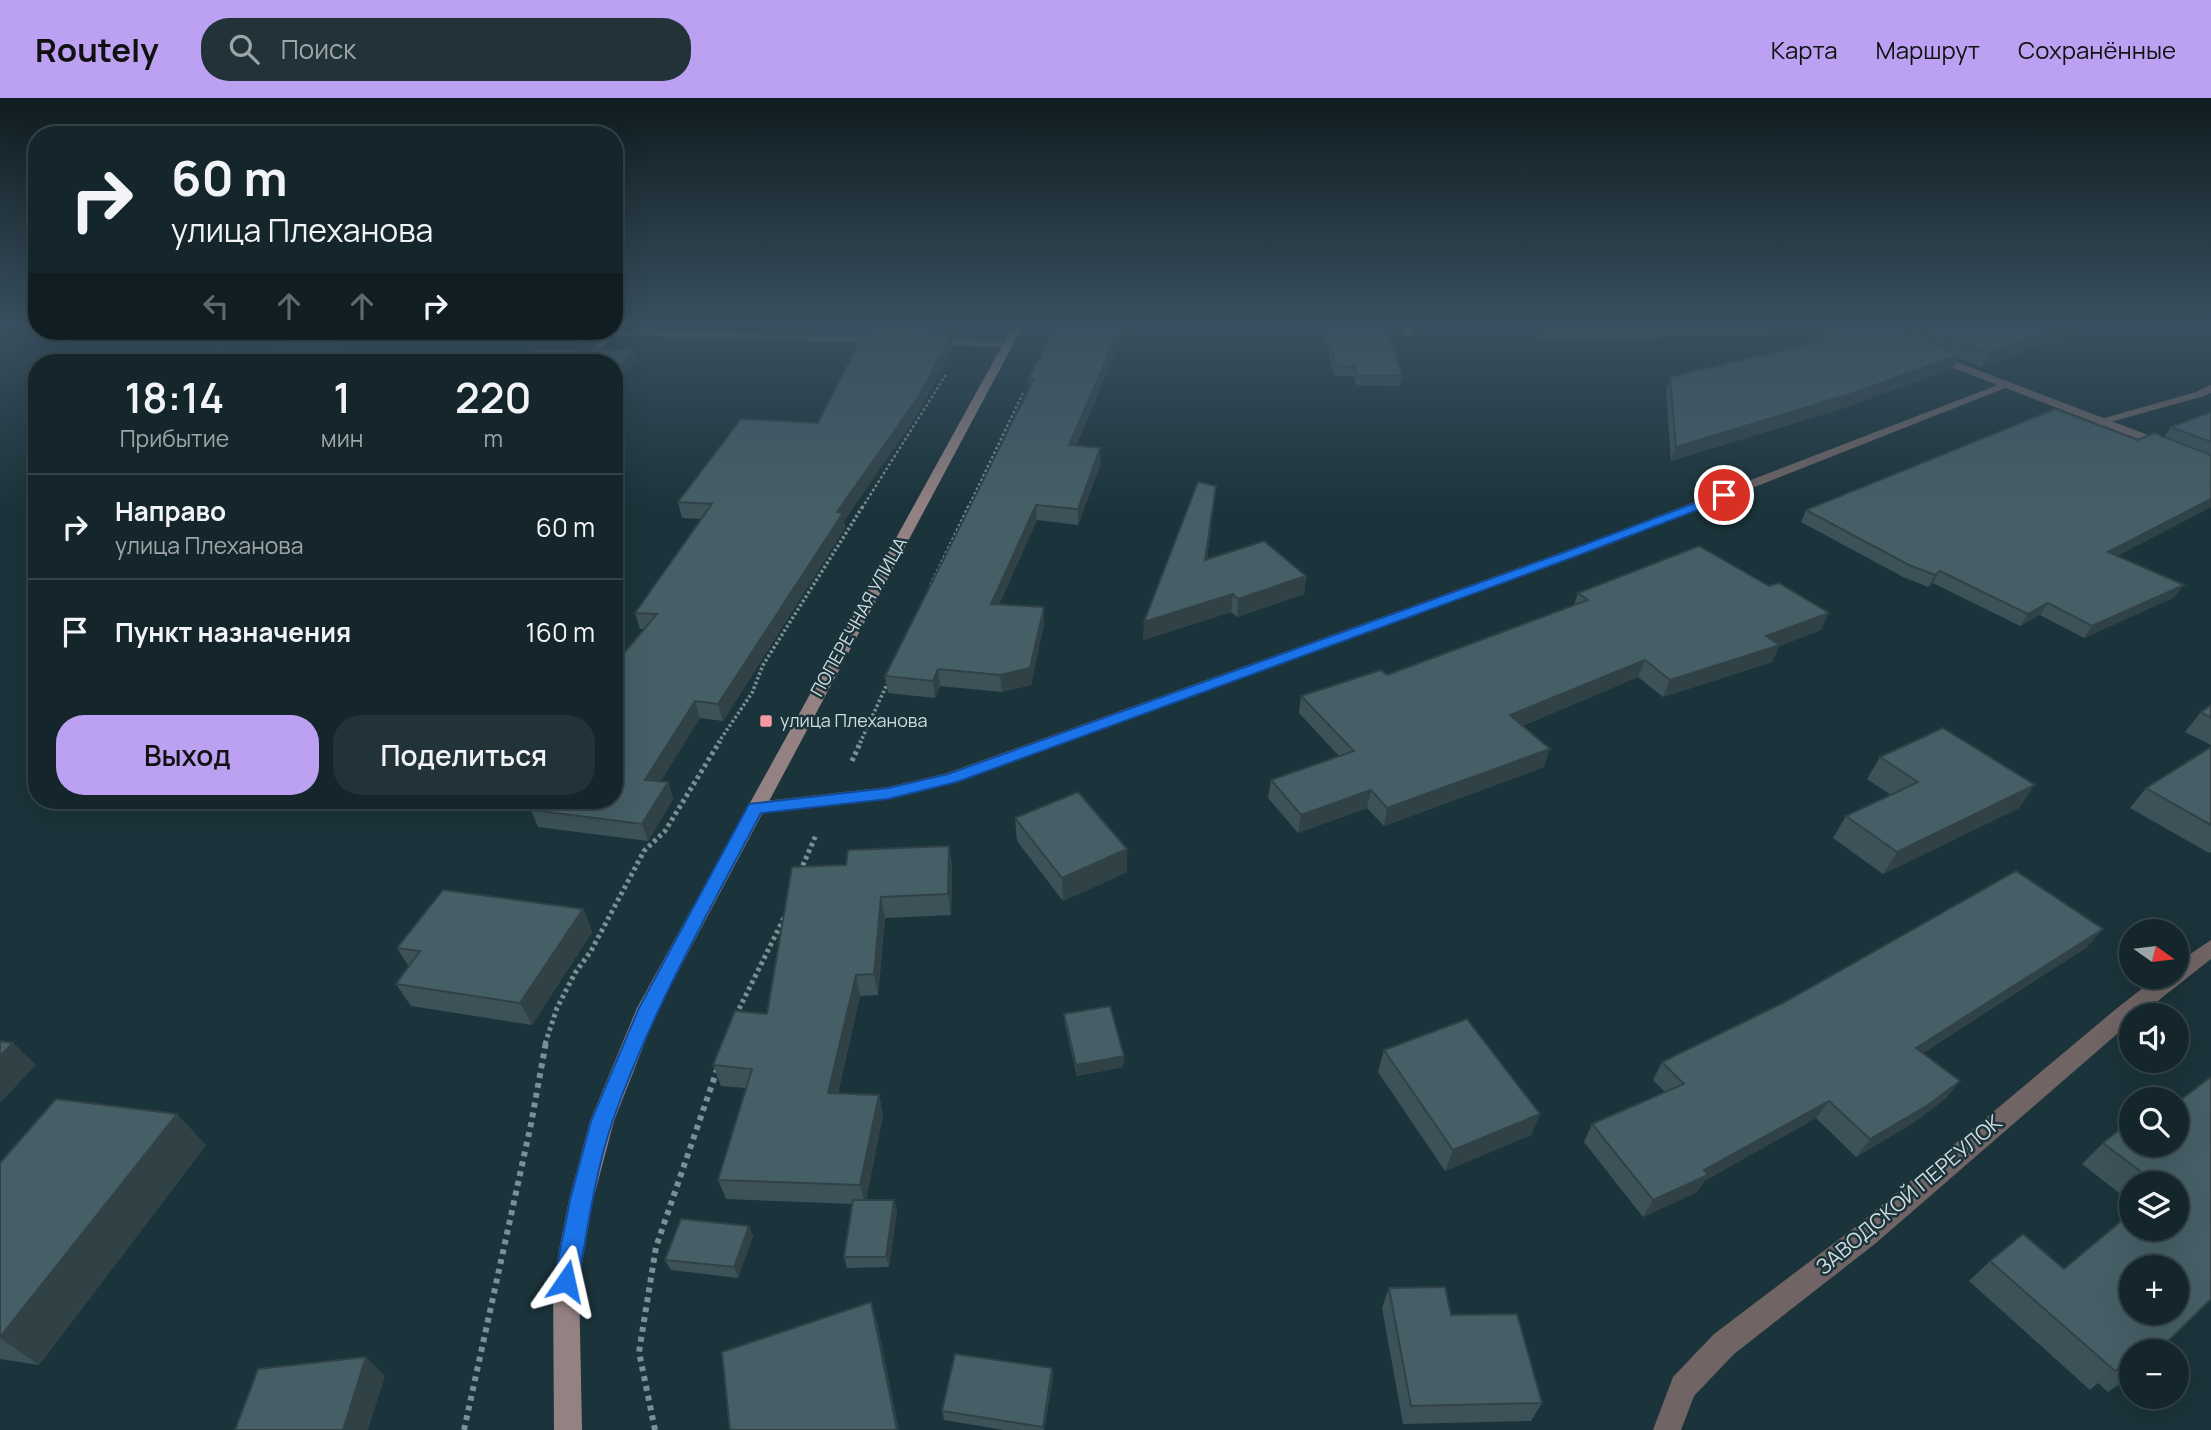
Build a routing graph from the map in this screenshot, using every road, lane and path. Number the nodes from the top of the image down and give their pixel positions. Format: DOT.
graph roads {
  1 [pos="939,386"];
  2 [pos="986,386"];
  3 [pos="2004,386"];
  4 [pos="2010,386"];
  5 [pos="1027,387"];
  6 [pos="2211,388"];
  7 [pos="2100,421"];
  8 [pos="2211,463"];
  9 [pos="927,595"];
  10 [pos="890,677"];
  11 [pos="834,800"];
  12 [pos="755,808"];
  13 [pos="797,879"];
  14 [pos="789,904"];
  15 [pos="2211,948"];
  16 [pos="2189,964"];
  17 [pos="2157,989"];
  18 [pos="734,1022"];
  19 [pos="720,1060"];
  20 [pos="464,1430"];
  21 [pos="568,1430"];
  22 [pos="655,1430"];
  23 [pos="1667,1430"];
  1 -- 20 [label="path"];
  2 -- 12 [label="main road, ПОПЕРЕЧНАЯ УЛИЦА"];
  3 -- 11 [label="street"];
  4 -- 7 [label="street"];
  5 -- 9 [label="path"];
  6 -- 7 [label="street"];
  7 -- 8 [label="street"];
  10 -- 11 [label="path"];
  11 -- 12 [label="street"];
  11 -- 13 [label="path"];
  12 -- 21 [label="main road, ПОПЕРЕЧНАЯ УЛИЦА"];
  14 -- 18 [label="path"];
  15 -- 16 [label="street, ЗАВОДСКОЙ ПЕРЕУЛОК"];
  17 -- 23 [label="street, ЗАВОДСКОЙ ПЕРЕУЛОК"];
  19 -- 22 [label="path"];
}
